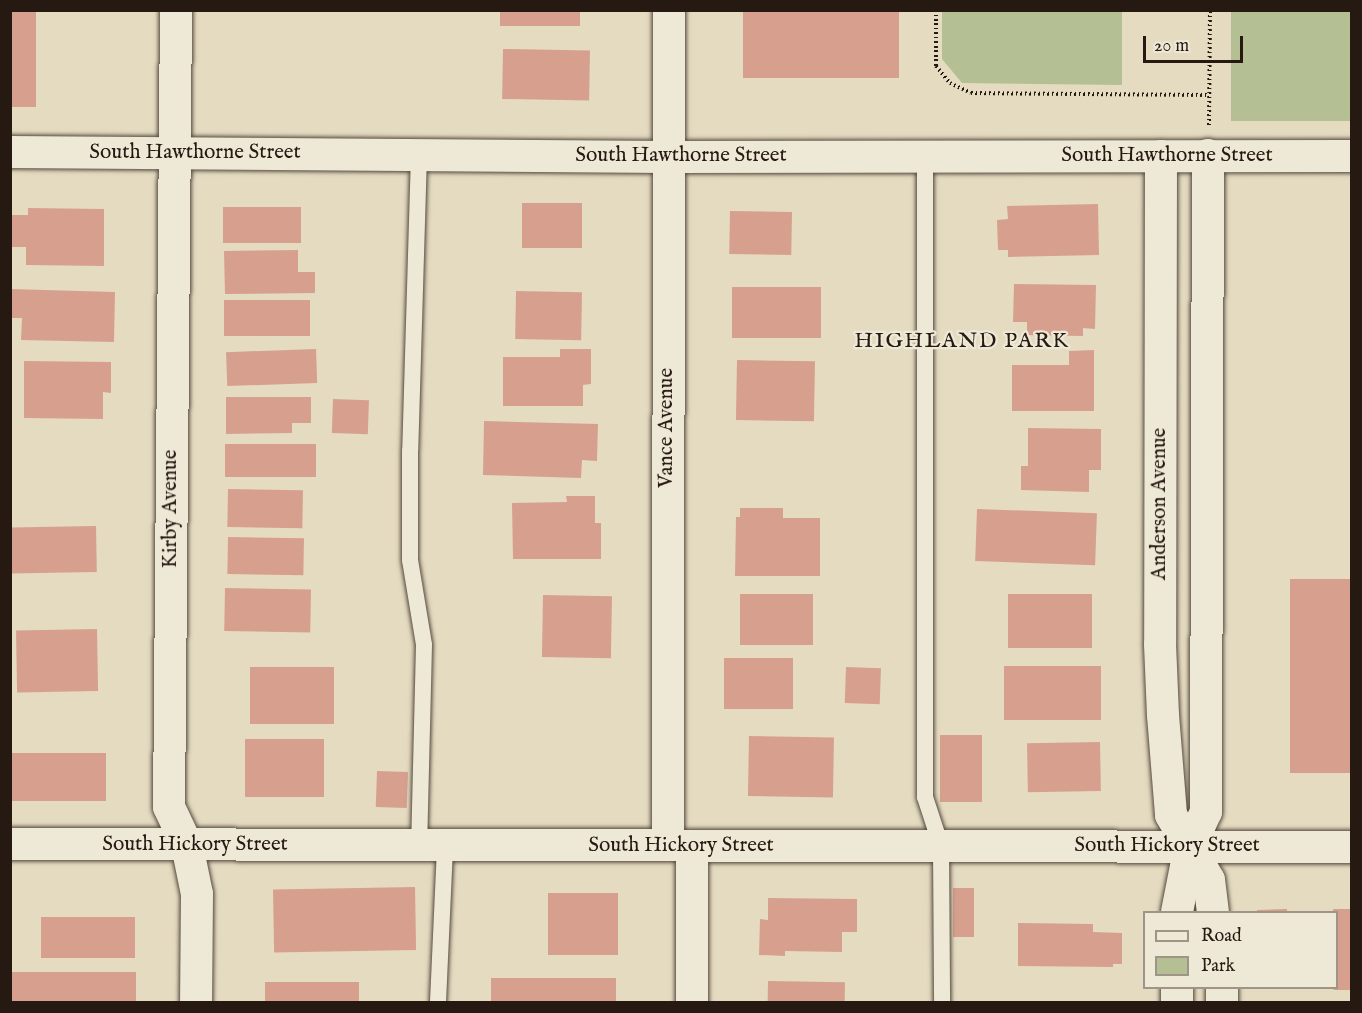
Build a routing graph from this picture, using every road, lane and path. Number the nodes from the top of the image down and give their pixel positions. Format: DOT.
graph roads {
  1 [pos="176,10"];
  2 [pos="669,10"];
  3 [pos="936,10"];
  4 [pos="1210,10"];
  5 [pos="1209,94"];
  6 [pos="10,152"];
  7 [pos="175,154"];
  8 [pos="419,154"];
  9 [pos="925,155"];
  10 [pos="1161,156"];
  11 [pos="1208,156"];
  12 [pos="1352,156"];
  13 [pos="668,157"];
  14 [pos="10,844"];
  15 [pos="187,845"];
  16 [pos="432,845"];
  17 [pos="680,845"];
  18 [pos="941,846"];
  19 [pos="1190,846"];
  20 [pos="1352,847"];
  21 [pos="1177,911"];
  22 [pos="1213,911"];
  23 [pos="196,1002"];
  24 [pos="438,1002"];
  25 [pos="692,1002"];
  26 [pos="942,1002"];
  1 -- 7 [label="street, Kirby Avenue"];
  2 -- 13 [label="street, Vance Avenue"];
  3 -- 5 [label="path"];
  4 -- 5 [label="path"];
  5 -- 11 [label="path"];
  6 -- 7 [label="street, South Hawthorne Street"];
  7 -- 8 [label="street, South Hawthorne Street"];
  7 -- 15 [label="street, Kirby Avenue"];
  8 -- 13 [label="street, South Hawthorne Street"];
  8 -- 16 [label="lane"];
  9 -- 10 [label="street, South Hawthorne Street"];
  9 -- 13 [label="street, South Hawthorne Street"];
  9 -- 18 [label="lane"];
  10 -- 11 [label="street, South Hawthorne Street"];
  10 -- 19 [label="street, Anderson Avenue"];
  11 -- 12 [label="street, South Hawthorne Street"];
  11 -- 19 [label="street"];
  13 -- 17 [label="street, Vance Avenue"];
  14 -- 15 [label="street, South Hickory Street"];
  15 -- 16 [label="street, South Hickory Street"];
  15 -- 23 [label="street, Kirby Avenue"];
  16 -- 17 [label="street, South Hickory Street"];
  16 -- 24 [label="lane"];
  17 -- 18 [label="street, South Hickory Street"];
  17 -- 25 [label="street, Vance Avenue"];
  18 -- 19 [label="street, South Hickory Street"];
  18 -- 26 [label="lane"];
  19 -- 20 [label="street, South Hickory Street"];
  19 -- 21 [label="street"];
  19 -- 22 [label="street, Anderson Avenue"];
}
